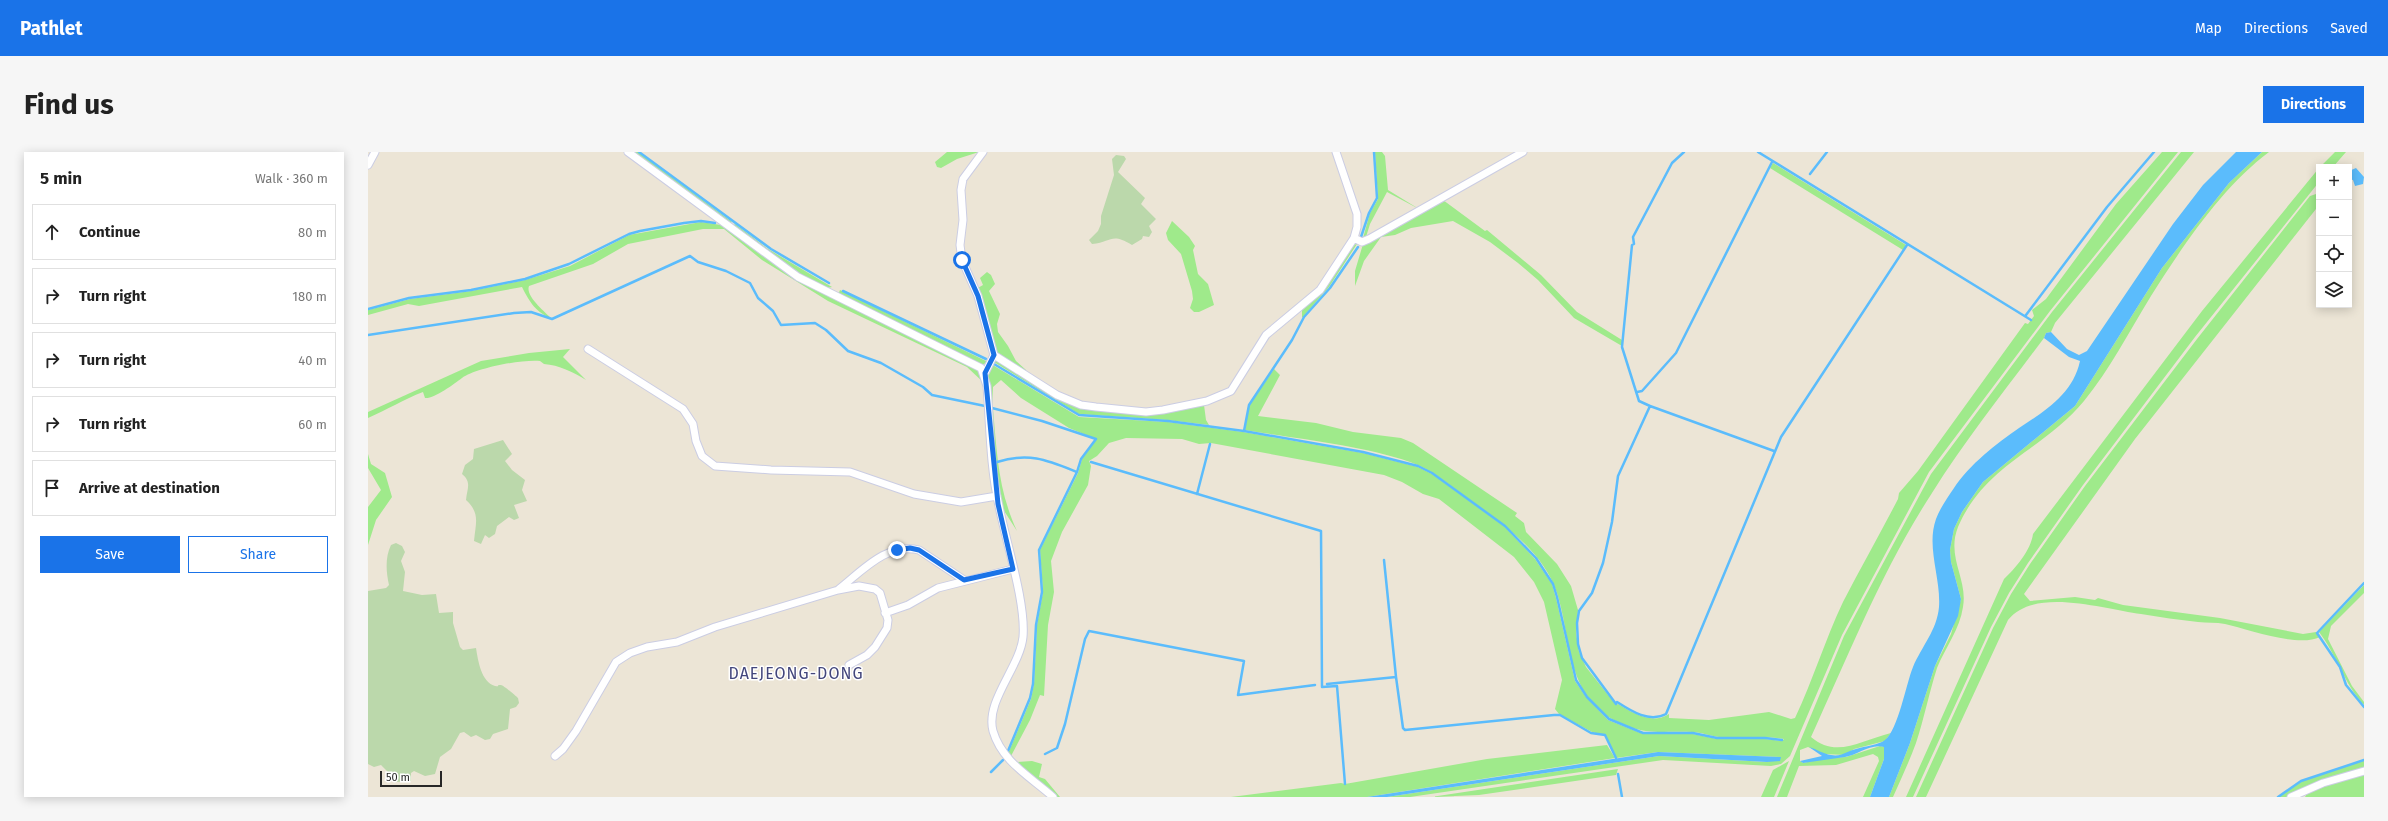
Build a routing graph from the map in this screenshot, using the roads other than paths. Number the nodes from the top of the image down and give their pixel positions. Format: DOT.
graph roads {
  1 [pos="375,152"];
  2 [pos="628,152"];
  3 [pos="984,152"];
  4 [pos="1336,152"];
  5 [pos="1523,152"];
  6 [pos="368,165"];
  7 [pos="1354,238"];
  8 [pos="588,349"];
  9 [pos="994,355"];
  10 [pos="985,373"];
  11 [pos="997,496"];
  12 [pos="1013,569"];
  13 [pos="964,580"];
  14 [pos="838,590"];
  15 [pos="885,613"];
  16 [pos="849,665"];
  17 [pos="555,756"];
  18 [pos="2364,771"];
  19 [pos="1053,797"];
  20 [pos="2291,797"];
  1 -- 6 [label="street"];
  2 -- 10 [label="street"];
  3 -- 9 [label="street"];
  4 -- 7 [label="street"];
  5 -- 7 [label="street"];
  7 -- 9 [label="street"];
  8 -- 11 [label="street"];
  9 -- 10 [label="street"];
  10 -- 11 [label="street"];
  11 -- 12 [label="street"];
  12 -- 13 [label="street"];
  12 -- 19 [label="street"];
  13 -- 14 [label="street"];
  13 -- 15 [label="street"];
  14 -- 15 [label="street"];
  14 -- 17 [label="street"];
  15 -- 16 [label="street"];
  18 -- 20 [label="street"];
}
